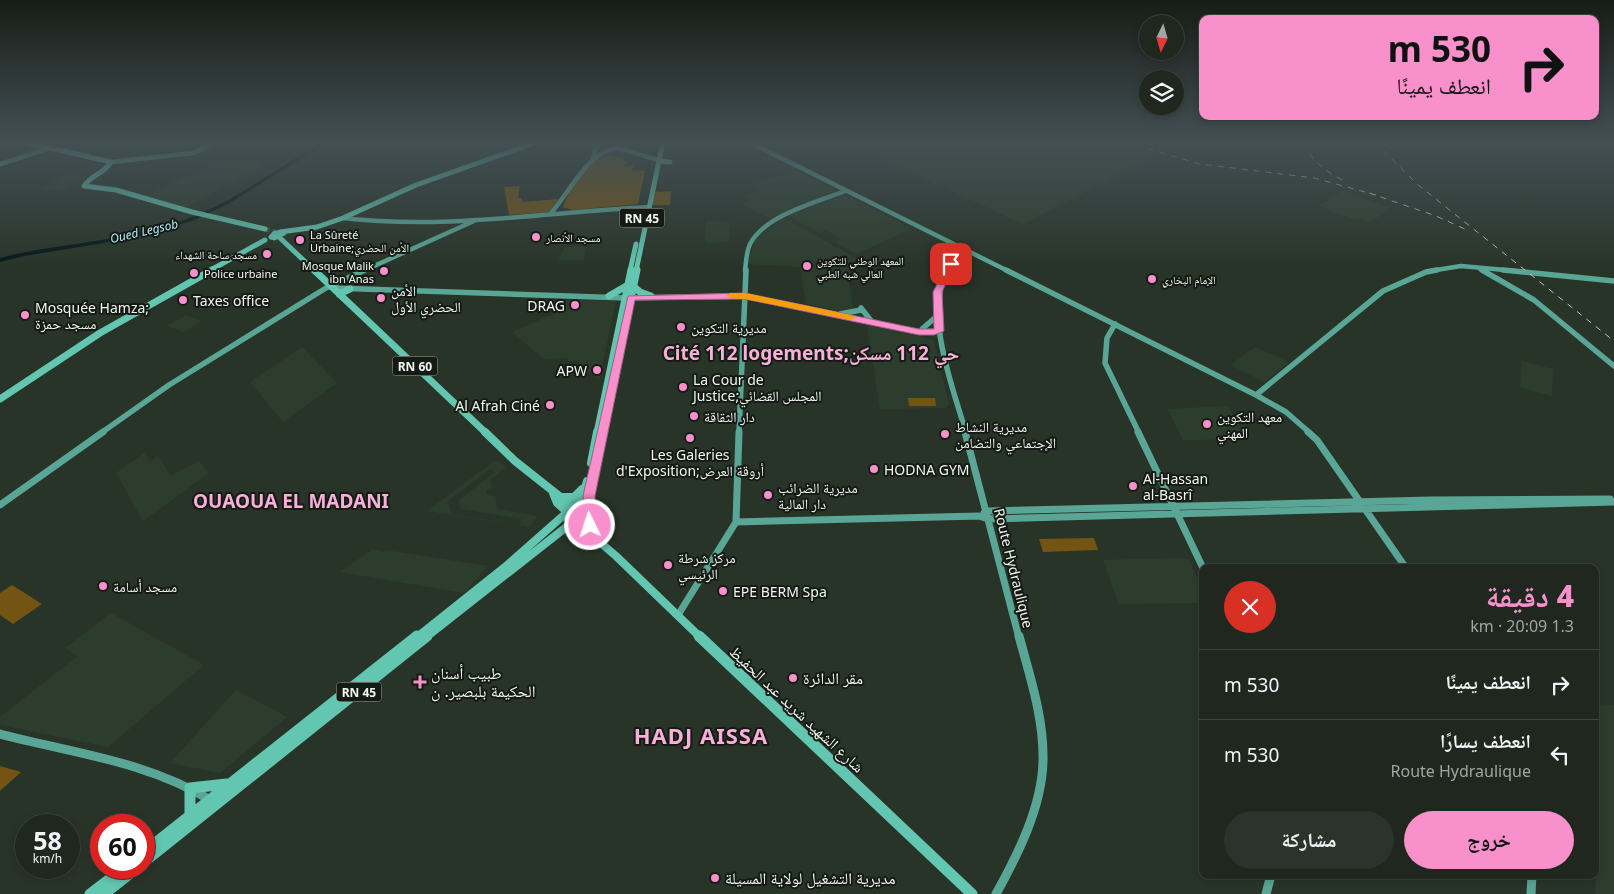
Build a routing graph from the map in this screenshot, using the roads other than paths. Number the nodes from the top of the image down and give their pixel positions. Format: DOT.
graph roads {
  1 [pos="85,184"];
  2 [pos="420,184"];
  3 [pos="575,184"];
  4 [pos="652,184"];
  5 [pos="831,184"];
  6 [pos="845,191"];
  7 [pos="647,207"];
  8 [pos="556,208"];
  9 [pos="561,213"];
  10 [pos="551,214"];
  11 [pos="344,218"];
  12 [pos="474,220"];
  13 [pos="262,229"];
  14 [pos="273,236"];
  15 [pos="962,249"];
  16 [pos="1461,266"];
  17 [pos="1473,266"];
  18 [pos="1504,270"];
  19 [pos="1493,276"];
  20 [pos="1502,280"];
  21 [pos="1614,281"];
  22 [pos="631,285"];
  23 [pos="332,287"];
  24 [pos="350,289"];
  25 [pos="340,294"];
  26 [pos="629,296"];
  27 [pos="745,296"];
  28 [pos="606,297"];
  29 [pos="653,297"];
  30 [pos="762,299"];
  31 [pos="744,306"];
  32 [pos="836,314"];
  33 [pos="937,316"];
  34 [pos="872,322"];
  35 [pos="1115,324"];
  36 [pos="918,330"];
  37 [pos="940,331"];
  38 [pos="941,340"];
  39 [pos="618,349"];
  40 [pos="1614,366"];
  41 [pos="1256,395"];
  42 [pos="0,401"];
  43 [pos="588,481"];
  44 [pos="589,496"];
  45 [pos="557,498"];
  46 [pos="1614,501"];
  47 [pos="1361,502"];
  48 [pos="0,505"];
  49 [pos="1365,509"];
  50 [pos="569,510"];
  51 [pos="1176,511"];
  52 [pos="584,514"];
  53 [pos="987,515"];
  54 [pos="574,521"];
  55 [pos="736,522"];
  56 [pos="559,527"];
  57 [pos="589,528"];
  58 [pos="1201,564"];
  59 [pos="1403,564"];
  60 [pos="678,615"];
  61 [pos="0,734"];
  62 [pos="232,783"];
  63 [pos="190,788"];
  64 [pos="213,802"];
  65 [pos="190,814"];
  66 [pos="155,843"];
  67 [pos="155,852"];
  68 [pos="111,879"];
  69 [pos="119,879"];
  70 [pos="1271,879"];
  71 [pos="1532,879"];
  72 [pos="94,894"];
  73 [pos="972,894"];
  74 [pos="996,894"];
  75 [pos="1266,894"];
  76 [pos="1531,894"];
  1 -- 13 [label="main road"];
  2 -- 11 [label="main road"];
  3 -- 8 [label="street"];
  4 -- 7 [label="main road, RN 45"];
  5 -- 6 [label="street"];
  6 -- 15 [label="street"];
  6 -- 27 [label="street"];
  7 -- 9 [label="street"];
  7 -- 22 [label="main road, RN 45"];
  8 -- 9 [label="street"];
  8 -- 10 [label="street"];
  9 -- 10 [label="street"];
  10 -- 12 [label="street"];
  11 -- 12 [label="street"];
  11 -- 14 [label="main road"];
  12 -- 23 [label="street"];
  14 -- 23 [label="main road, RN 60"];
  14 -- 42 [label="main road"];
  15 -- 33 [label="street, Route Hydraulique"];
  15 -- 35 [label="street"];
  16 -- 17 [label="street"];
  16 -- 19 [label="street"];
  16 -- 41 [label="street"];
  17 -- 18 [label="street"];
  17 -- 19 [label="street"];
  18 -- 20 [label="street"];
  18 -- 21 [label="street"];
  19 -- 20 [label="street"];
  20 -- 40 [label="street"];
  22 -- 26 [label="main road, RN 45"];
  22 -- 28 [label="main road"];
  22 -- 29 [label="main road"];
  23 -- 24 [label="street"];
  23 -- 25 [label="main road, RN 60"];
  23 -- 48 [label="street"];
  24 -- 25 [label="main road"];
  24 -- 28 [label="street"];
  25 -- 45 [label="main road, RN 60"];
  26 -- 28 [label="street"];
  26 -- 29 [label="street"];
  26 -- 39 [label="main road, RN 45"];
  27 -- 29 [label="street"];
  27 -- 30 [label="street"];
  27 -- 31 [label="street"];
  30 -- 31 [label="street"];
  30 -- 32 [label="street"];
  31 -- 55 [label="street"];
  32 -- 34 [label="street"];
  32 -- 34 [label="street"];
  33 -- 36 [label="street"];
  33 -- 37 [label="street, Route Hydraulique"];
  34 -- 36 [label="street"];
  35 -- 41 [label="street"];
  35 -- 51 [label="street"];
  36 -- 37 [label="street"];
  36 -- 38 [label="street"];
  37 -- 38 [label="street, Route Hydraulique"];
  38 -- 53 [label="street, Route Hydraulique"];
  39 -- 43 [label="main road, RN 45"];
  39 -- 44 [label="main road, RN 45"];
  41 -- 47 [label="street"];
  43 -- 45 [label="main road"];
  43 -- 50 [label="main road, RN 45"];
  44 -- 52 [label="main road, RN 45"];
  44 -- 57 [label="main road"];
  45 -- 50 [label="main road, RN 60"];
  45 -- 56 [label="main road"];
  46 -- 47 [label="street"];
  46 -- 49 [label="street"];
  47 -- 49 [label="street"];
  47 -- 51 [label="street"];
  49 -- 51 [label="street"];
  49 -- 59 [label="street"];
  50 -- 52 [label="main road"];
  50 -- 54 [label="main road, شارع الشهيد شريد عبد الحفيظ"];
  50 -- 56 [label="main road, RN 45"];
  51 -- 53 [label="street"];
  51 -- 58 [label="street"];
  52 -- 54 [label="main road"];
  52 -- 57 [label="main road"];
  53 -- 55 [label="street"];
  53 -- 74 [label="street, Route Hydraulique"];
  54 -- 56 [label="main road, RN 45"];
  54 -- 57 [label="main road, شارع الشهيد شريد عبد الحفيظ"];
  55 -- 60 [label="street"];
  56 -- 57 [label="main road"];
  56 -- 62 [label="main road, RN 45"];
  56 -- 64 [label="main road, RN 45"];
  57 -- 60 [label="main road, شارع الشهيد شريد عبد الحفيظ"];
  60 -- 73 [label="main road, شارع الشهيد شريد عبد الحفيظ"];
  61 -- 63 [label="street"];
  62 -- 63 [label="main road"];
  62 -- 64 [label="main road, RN 45"];
  63 -- 64 [label="street"];
  63 -- 65 [label="main road"];
  64 -- 65 [label="main road, RN 45"];
  64 -- 67 [label="main road, RN 45"];
  65 -- 66 [label="main road, RN 45"];
  68 -- 72 [label="main road"];
  69 -- 72 [label="main road"];
  70 -- 75 [label="street"];
  71 -- 76 [label="street"];
}
